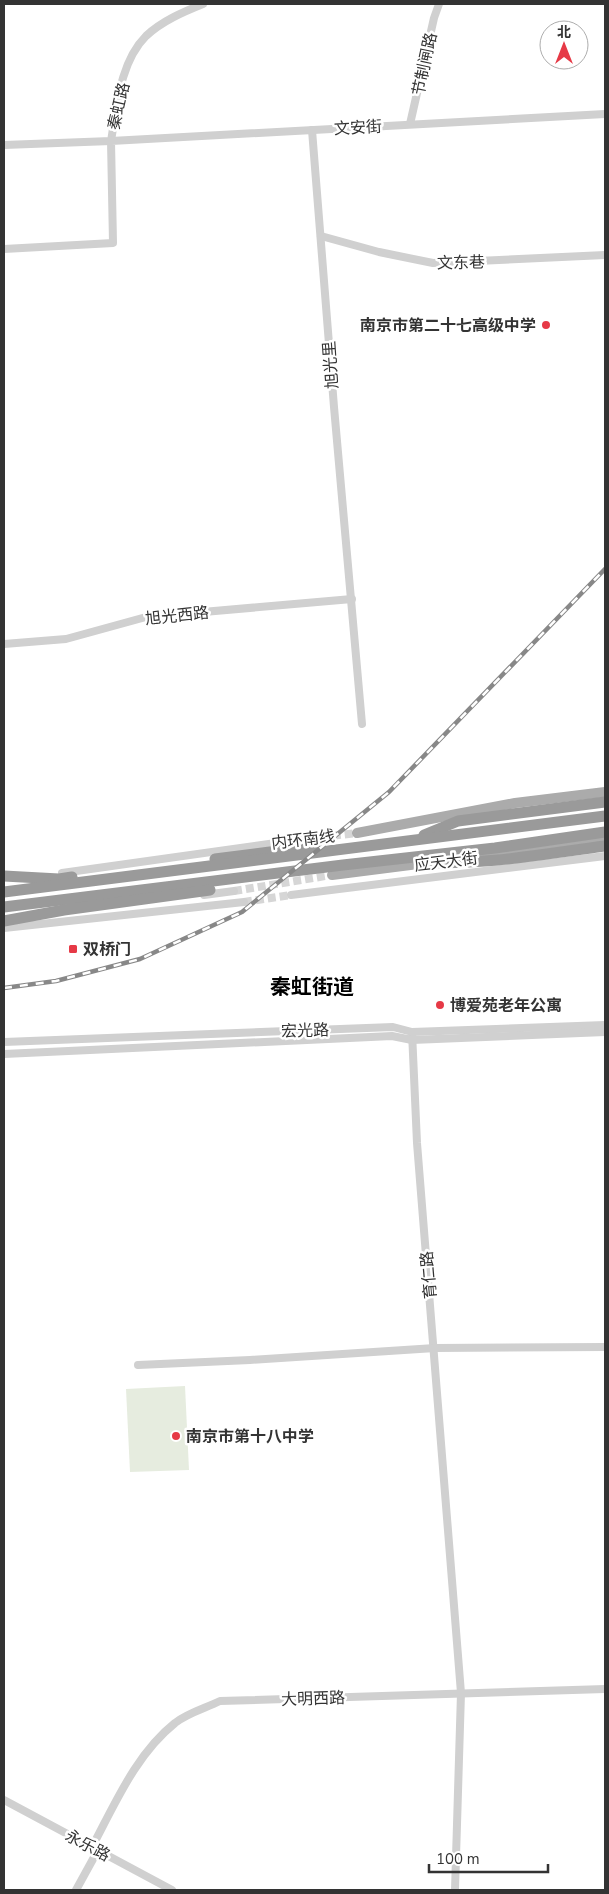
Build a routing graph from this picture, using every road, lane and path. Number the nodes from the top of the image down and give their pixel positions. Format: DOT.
graph roads {
  1 [pos="203,4"];
  2 [pos="438,4"];
  3 [pos="605,114"];
  4 [pos="410,124"];
  5 [pos="312,130"];
  6 [pos="110,140"];
  7 [pos="4,146"];
  8 [pos="321,236"];
  9 [pos="4,249"];
  10 [pos="605,255"];
  11 [pos="352,600"];
  12 [pos="4,644"];
  13 [pos="362,724"];
  14 [pos="605,792"];
  15 [pos="605,802"];
  16 [pos="605,816"];
  17 [pos="605,832"];
  18 [pos="358,833"];
  19 [pos="297,840"];
  20 [pos="605,840"];
  21 [pos="407,842"];
  22 [pos="605,846"];
  23 [pos="352,849"];
  24 [pos="605,856"];
  25 [pos="387,860"];
  26 [pos="343,865"];
  27 [pos="332,875"];
  28 [pos="4,876"];
  29 [pos="59,879"];
  30 [pos="4,883"];
  31 [pos="234,891"];
  32 [pos="4,892"];
  33 [pos="291,896"];
  34 [pos="244,902"];
  35 [pos="4,907"];
  36 [pos="64,910"];
  37 [pos="4,917"];
  38 [pos="4,921"];
  39 [pos="4,928"];
  40 [pos="605,1025"];
  41 [pos="605,1032"];
  42 [pos="412,1036"];
  43 [pos="4,1042"];
  44 [pos="4,1054"];
  45 [pos="605,1347"];
  46 [pos="434,1348"];
  47 [pos="138,1365"];
  48 [pos="605,1689"];
  49 [pos="460,1693"];
  50 [pos="4,1800"];
  51 [pos="95,1848"];
  52 [pos="76,1890"];
  53 [pos="172,1890"];
  54 [pos="455,1890"];
  1 -- 6 [label="street, 秦虹路"];
  2 -- 4 [label="street, 节制闸路"];
  3 -- 4 [label="street, 文安街"];
  4 -- 5 [label="street, 文安街"];
  5 -- 6 [label="street, 文安街"];
  5 -- 8 [label="street, 旭光里"];
  6 -- 7 [label="street, 秦虹路"];
  6 -- 9 [label="street"];
  8 -- 10 [label="street, 文东巷"];
  8 -- 11 [label="street, 旭光里"];
  11 -- 12 [label="street, 旭光西路"];
  11 -- 13 [label="street, 旭光里"];
  14 -- 18 [label="main road"];
  15 -- 21 [label="highway"];
  16 -- 21 [label="highway, 内环南线"];
  17 -- 25 [label="highway, 内环南线"];
  19 -- 30 [label="street"];
  20 -- 27 [label="main road, 应天大街"];
  21 -- 23 [label="highway, 内环南线"];
  22 -- 25 [label="highway"];
  23 -- 29 [label="highway"];
  23 -- 32 [label="highway, 内环南线"];
  24 -- 33 [label="street, 应天大街"];
  25 -- 26 [label="highway, 内环南线"];
  26 -- 35 [label="highway, 内环南线"];
  26 -- 36 [label="highway"];
  28 -- 29 [label="highway"];
  29 -- 30 [label="highway"];
  31 -- 38 [label="street"];
  34 -- 39 [label="street"];
  36 -- 37 [label="highway"];
  36 -- 38 [label="highway"];
  40 -- 42 [label="street, 宏光路"];
  41 -- 42 [label="street, 宏光路"];
  42 -- 43 [label="street, 宏光路"];
  42 -- 44 [label="street, 宏光路"];
  42 -- 46 [label="street, 育仁路"];
  45 -- 46 [label="street"];
  46 -- 47 [label="street"];
  46 -- 49 [label="street, 育仁路"];
  48 -- 49 [label="street, 大明西路"];
  49 -- 51 [label="street, 大明西路"];
  49 -- 54 [label="street, 育仁路"];
  50 -- 51 [label="street, 永乐路"];
  51 -- 52 [label="street, 大明西路"];
  51 -- 53 [label="street, 永乐路"];
}
